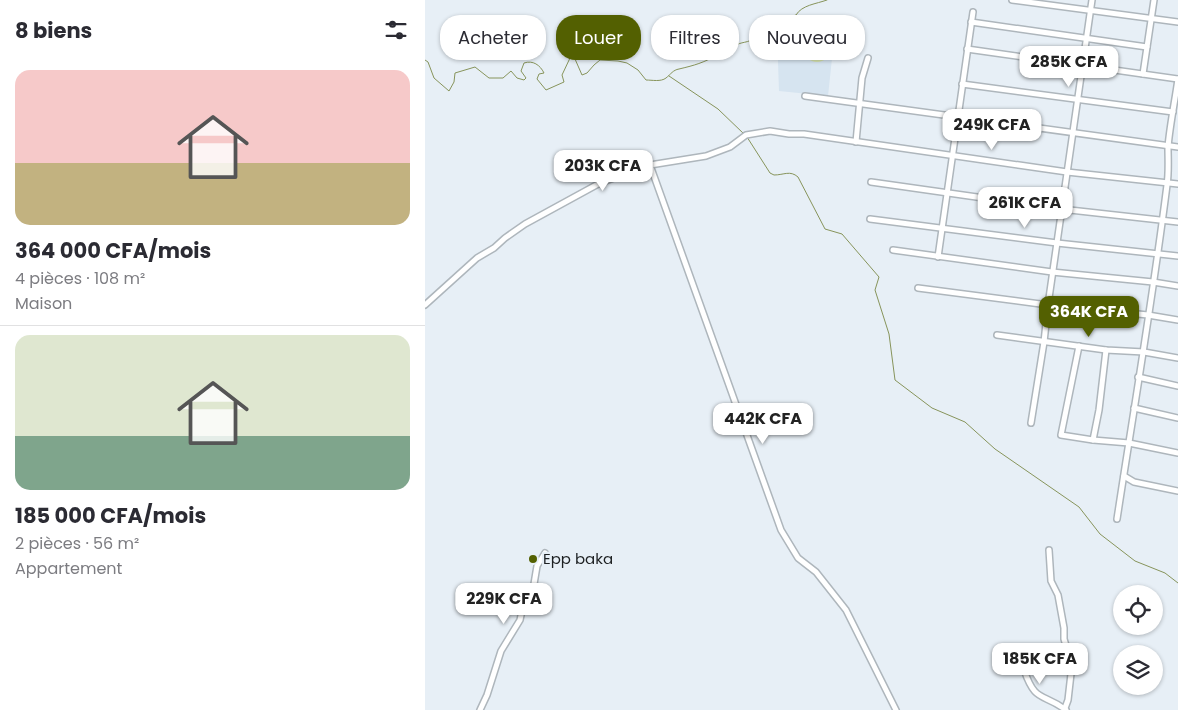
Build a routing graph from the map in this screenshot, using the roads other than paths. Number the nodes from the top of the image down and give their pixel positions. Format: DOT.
graph roads {
  1 [pos="1012,0"];
  2 [pos="1092,0"];
  3 [pos="1154,0"];
  4 [pos="1090,10"];
  5 [pos="973,12"];
  6 [pos="1152,19"];
  7 [pos="971,22"];
  8 [pos="1178,22"];
  9 [pos="1086,38"];
  10 [pos="1147,47"];
  11 [pos="967,49"];
  12 [pos="868,58"];
  13 [pos="1082,66"];
  14 [pos="1143,74"];
  15 [pos="1178,79"];
  16 [pos="962,84"];
  17 [pos="805,96"];
  18 [pos="1077,100"];
  19 [pos="859,103"];
  20 [pos="1173,112"];
  21 [pos="957,117"];
  22 [pos="1073,132"];
  23 [pos="856,142"];
  24 [pos="1169,145"];
  25 [pos="1178,147"];
  26 [pos="952,155"];
  27 [pos="651,165"];
  28 [pos="1067,172"];
  29 [pos="871,182"];
  30 [pos="1167,182"];
  31 [pos="1178,184"];
  32 [pos="947,193"];
  33 [pos="1061,209"];
  34 [pos="870,219"];
  35 [pos="1162,219"];
  36 [pos="1178,222"];
  37 [pos="941,228"];
  38 [pos="1057,243"];
  39 [pos="893,250"];
  40 [pos="1157,253"];
  41 [pos="1178,256"];
  42 [pos="938,257"];
  43 [pos="1052,272"];
  44 [pos="1153,282"];
  45 [pos="1178,286"];
  46 [pos="918,288"];
  47 [pos="425,305"];
  48 [pos="1047,305"];
  49 [pos="1148,315"];
  50 [pos="1178,320"];
  51 [pos="997,335"];
  52 [pos="1044,342"];
  53 [pos="1079,346"];
  54 [pos="1107,350"];
  55 [pos="1144,352"];
  56 [pos="1178,358"];
  57 [pos="1138,378"];
  58 [pos="1178,386"];
  59 [pos="1134,408"];
  60 [pos="1178,418"];
  61 [pos="1031,423"];
  62 [pos="1093,440"];
  63 [pos="1129,443"];
  64 [pos="1178,453"];
  65 [pos="1124,476"];
  66 [pos="1178,491"];
  67 [pos="1117,519"];
  68 [pos="1049,550"];
  69 [pos="545,553"];
  70 [pos="1011,652"];
  71 [pos="1066,709"];
  72 [pos="480,710"];
  73 [pos="896,710"];
  1 -- 4 [label="street"];
  2 -- 4 [label="street"];
  3 -- 6 [label="street"];
  4 -- 6 [label="street"];
  4 -- 9 [label="street"];
  5 -- 7 [label="street"];
  6 -- 8 [label="street"];
  6 -- 10 [label="street"];
  7 -- 9 [label="street"];
  7 -- 11 [label="street"];
  9 -- 10 [label="street"];
  9 -- 13 [label="street"];
  10 -- 14 [label="street"];
  11 -- 13 [label="street"];
  11 -- 16 [label="street"];
  12 -- 19 [label="street"];
  13 -- 14 [label="street"];
  13 -- 18 [label="street"];
  14 -- 15 [label="street"];
  15 -- 20 [label="street"];
  16 -- 18 [label="street"];
  16 -- 21 [label="street"];
  17 -- 19 [label="street"];
  18 -- 20 [label="street"];
  18 -- 22 [label="street"];
  19 -- 21 [label="street"];
  19 -- 23 [label="street"];
  20 -- 24 [label="street"];
  21 -- 22 [label="street"];
  21 -- 26 [label="street"];
  22 -- 24 [label="street"];
  22 -- 28 [label="street"];
  23 -- 26 [label="street"];
  23 -- 27 [label="street"];
  24 -- 25 [label="street"];
  24 -- 30 [label="street"];
  26 -- 28 [label="street"];
  26 -- 32 [label="street"];
  27 -- 47 [label="street"];
  27 -- 73 [label="street"];
  28 -- 30 [label="street"];
  28 -- 33 [label="street"];
  29 -- 32 [label="street"];
  30 -- 31 [label="street"];
  30 -- 35 [label="street"];
  32 -- 33 [label="street"];
  32 -- 37 [label="street"];
  33 -- 35 [label="street"];
  33 -- 38 [label="street"];
  34 -- 37 [label="street"];
  35 -- 36 [label="street"];
  35 -- 40 [label="street"];
  37 -- 38 [label="street"];
  37 -- 42 [label="street"];
  38 -- 40 [label="street"];
  38 -- 43 [label="street"];
  39 -- 42 [label="street"];
  40 -- 41 [label="street"];
  40 -- 44 [label="street"];
  42 -- 43 [label="street"];
  43 -- 44 [label="street"];
  43 -- 48 [label="street"];
  44 -- 45 [label="street"];
  44 -- 49 [label="street"];
  46 -- 48 [label="street"];
  48 -- 49 [label="street"];
  48 -- 52 [label="street"];
  49 -- 50 [label="street"];
  49 -- 55 [label="street"];
  51 -- 52 [label="street"];
  52 -- 53 [label="street"];
  52 -- 61 [label="street"];
  53 -- 54 [label="street"];
  53 -- 62 [label="street"];
  54 -- 55 [label="street"];
  54 -- 62 [label="street"];
  55 -- 56 [label="street"];
  55 -- 57 [label="street"];
  57 -- 58 [label="street"];
  57 -- 59 [label="street"];
  59 -- 60 [label="street"];
  59 -- 63 [label="street"];
  62 -- 63 [label="street"];
  63 -- 64 [label="street"];
  63 -- 65 [label="street"];
  65 -- 66 [label="street"];
  65 -- 67 [label="street"];
  68 -- 71 [label="street"];
  69 -- 72 [label="street"];
  70 -- 71 [label="street"];
}
